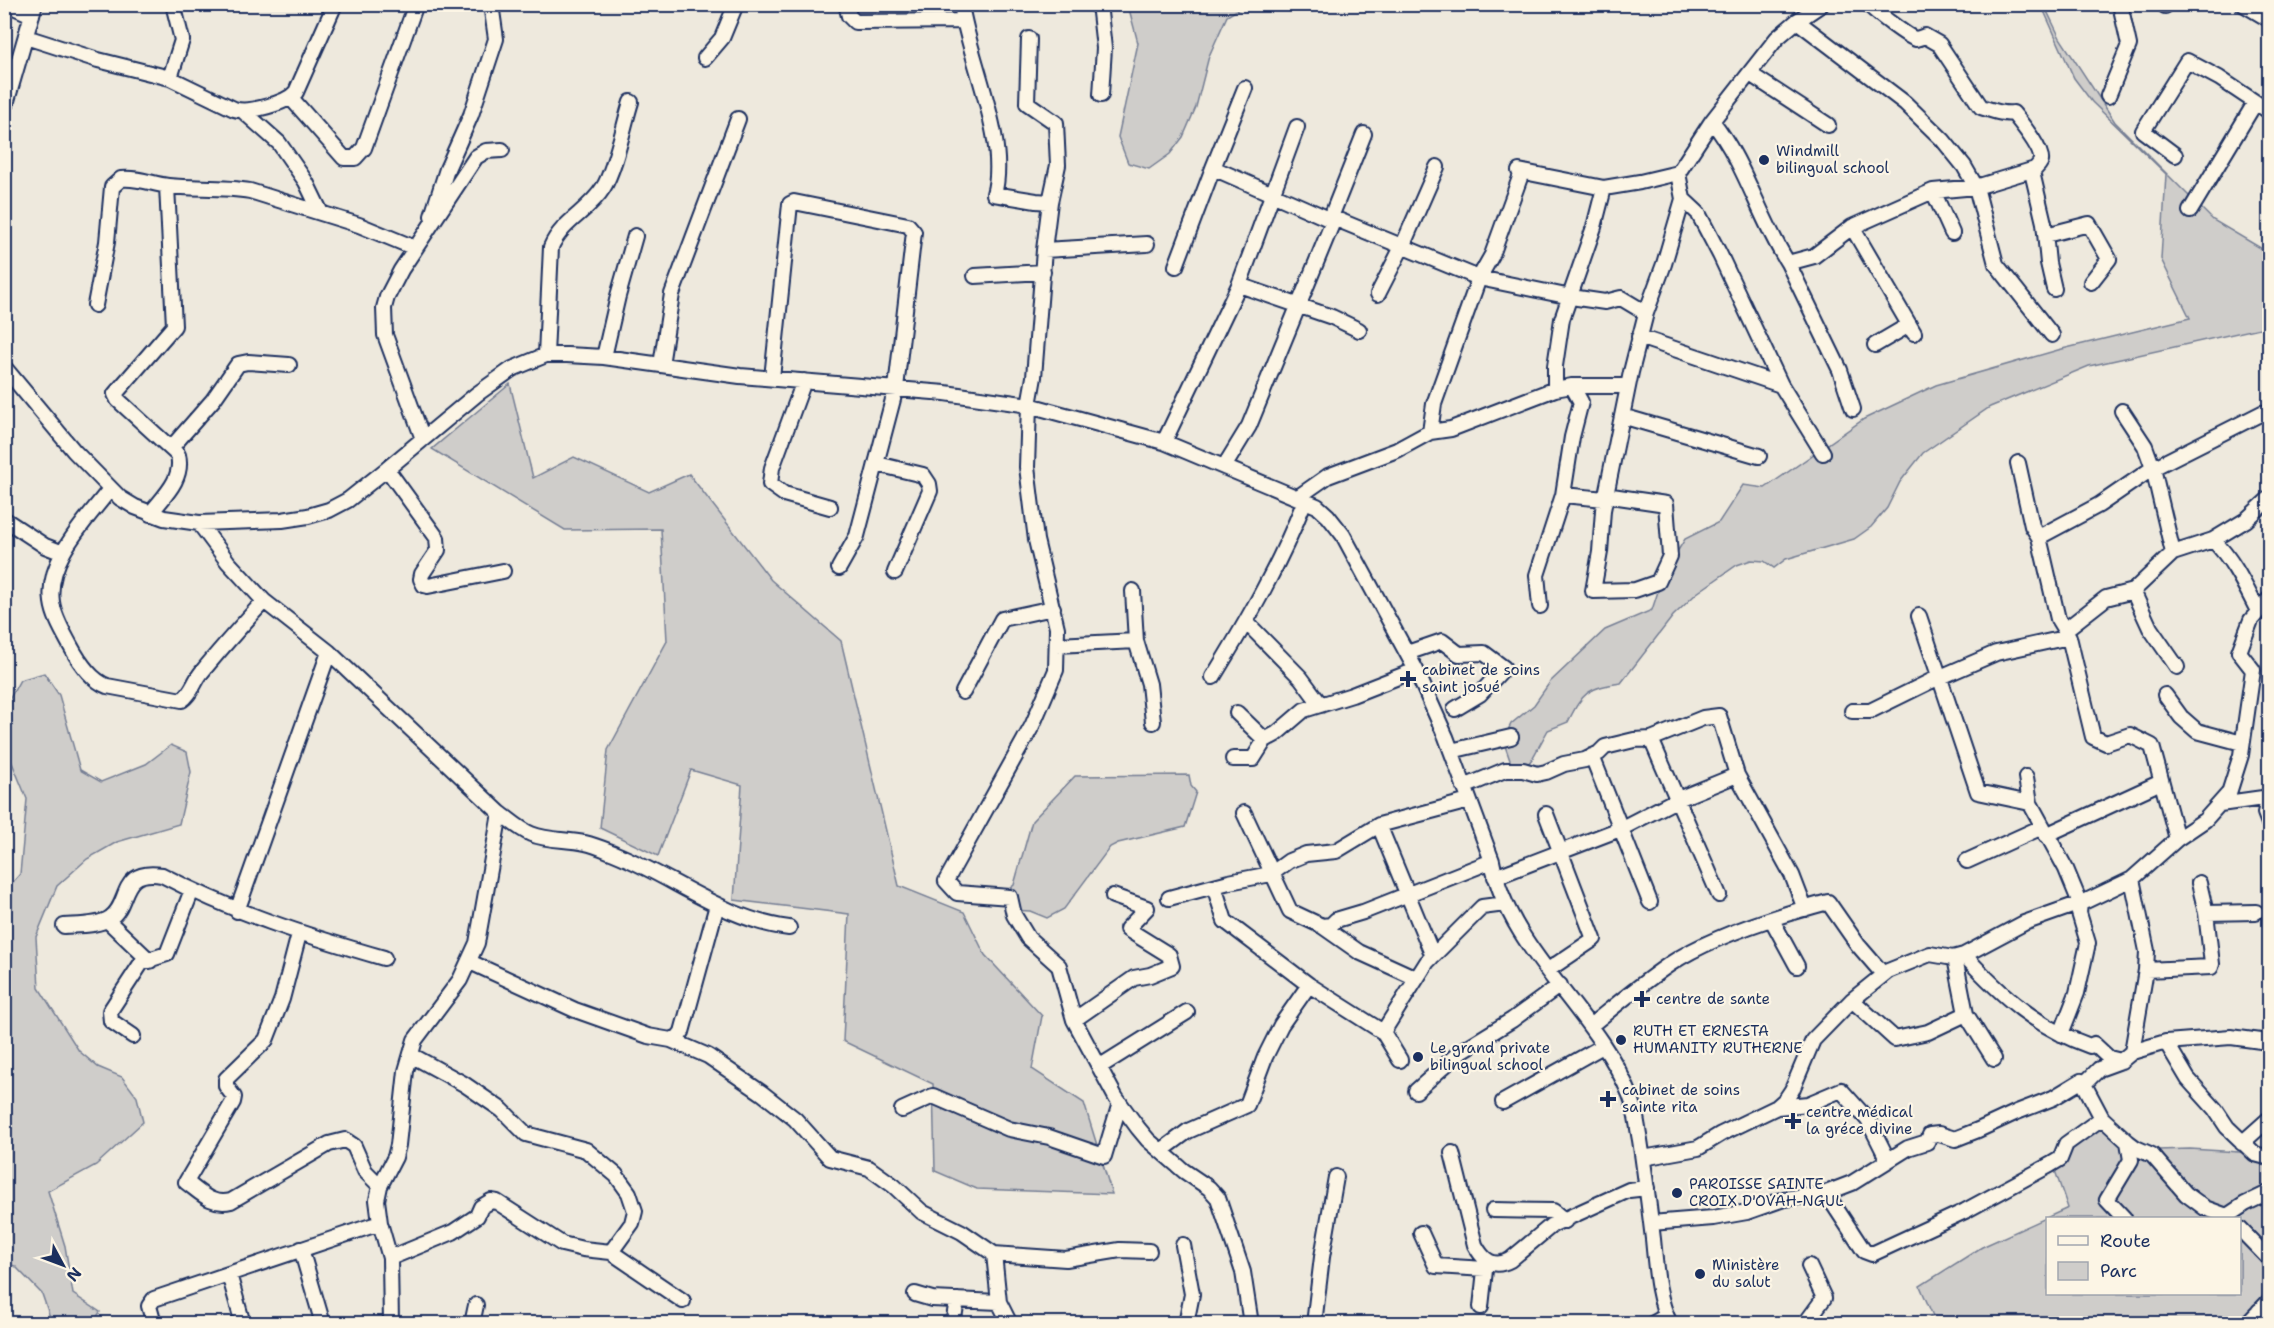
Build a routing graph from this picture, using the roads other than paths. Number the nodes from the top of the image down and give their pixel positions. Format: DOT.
graph roads {
  1 [pos="7,4"];
  2 [pos="173,4"];
  3 [pos="334,4"];
  4 [pos="416,4"];
  5 [pos="491,4"];
  6 [pos="736,4"];
  7 [pos="846,4"];
  8 [pos="962,4"];
  9 [pos="1099,4"];
  10 [pos="1822,4"];
  11 [pos="1868,4"];
  12 [pos="2120,4"];
  13 [pos="2243,4"];
  14 [pos="33,10"];
  15 [pos="2270,20"];
  16 [pos="964,21"];
  17 [pos="1797,21"];
  18 [pos="26,37"];
  19 [pos="1029,39"];
  20 [pos="705,58"];
  21 [pos="1750,74"];
  22 [pos="170,78"];
  23 [pos="1245,88"];
  24 [pos="1101,94"];
  25 [pos="2108,96"];
  26 [pos="291,98"];
  27 [pos="631,102"];
  28 [pos="2255,103"];
  29 [pos="4,111"];
  30 [pos="243,111"];
  31 [pos="2270,112"];
  32 [pos="738,119"];
  33 [pos="1712,121"];
  34 [pos="1828,125"];
  35 [pos="1297,127"];
  36 [pos="1364,134"];
  37 [pos="502,150"];
  38 [pos="2175,155"];
  39 [pos="1437,167"];
  40 [pos="1213,168"];
  41 [pos="2032,172"];
  42 [pos="1678,173"];
  43 [pos="167,186"];
  44 [pos="1976,187"];
  45 [pos="1604,188"];
  46 [pos="1933,191"];
  47 [pos="1272,193"];
  48 [pos="1683,199"];
  49 [pos="1050,202"];
  50 [pos="2190,211"];
  51 [pos="321,213"];
  52 [pos="1332,218"];
  53 [pos="1852,227"];
  54 [pos="428,230"];
  55 [pos="1952,233"];
  56 [pos="635,236"];
  57 [pos="2046,236"];
  58 [pos="1147,244"];
  59 [pos="1402,247"];
  60 [pos="415,248"];
  61 [pos="1044,250"];
  62 [pos="1788,263"];
  63 [pos="1176,266"];
  64 [pos="1043,272"];
  65 [pos="975,276"];
  66 [pos="1479,278"];
  67 [pos="2091,282"];
  68 [pos="1239,285"];
  69 [pos="2054,289"];
  70 [pos="1378,294"];
  71 [pos="1571,297"];
  72 [pos="1284,302"];
  73 [pos="95,305"];
  74 [pos="1299,307"];
  75 [pos="1646,313"];
  76 [pos="1359,330"];
  77 [pos="2052,335"];
  78 [pos="1639,337"];
  79 [pos="1875,345"];
  80 [pos="546,356"];
  81 [pos="604,357"];
  82 [pos="289,364"];
  83 [pos="661,365"];
  84 [pos="4,367"];
  85 [pos="772,378"];
  86 [pos="804,381"];
  87 [pos="1780,385"];
  88 [pos="1572,386"];
  89 [pos="1628,386"];
  90 [pos="896,388"];
  91 [pos="1555,389"];
  92 [pos="1029,405"];
  93 [pos="1853,409"];
  94 [pos="2122,411"];
  95 [pos="2270,412"];
  96 [pos="1623,416"];
  97 [pos="1430,432"];
  98 [pos="423,439"];
  99 [pos="1164,442"];
  100 [pos="171,448"];
  101 [pos="1823,453"];
  102 [pos="1759,456"];
  103 [pos="2018,463"];
  104 [pos="877,464"];
  105 [pos="1224,467"];
  106 [pos="2153,468"];
  107 [pos="387,469"];
  108 [pos="110,489"];
  109 [pos="1563,495"];
  110 [pos="1605,497"];
  111 [pos="1302,498"];
  112 [pos="2270,498"];
  113 [pos="830,507"];
  114 [pos="150,514"];
  115 [pos="4,519"];
  116 [pos="199,523"];
  117 [pos="2038,537"];
  118 [pos="2213,540"];
  119 [pos="63,553"];
  120 [pos="2173,553"];
  121 [pos="839,568"];
  122 [pos="503,571"];
  123 [pos="895,572"];
  124 [pos="1133,591"];
  125 [pos="2133,591"];
  126 [pos="2270,598"];
  127 [pos="264,601"];
  128 [pos="1540,606"];
  129 [pos="1053,608"];
  130 [pos="2258,611"];
  131 [pos="1919,616"];
  132 [pos="1246,622"];
  133 [pos="2067,634"];
  134 [pos="1136,641"];
  135 [pos="1057,645"];
  136 [pos="329,652"];
  137 [pos="1407,653"];
  138 [pos="2177,667"];
  139 [pos="1416,670"];
  140 [pos="1213,677"];
  141 [pos="1939,678"];
  142 [pos="963,692"];
  143 [pos="2165,695"];
  144 [pos="1321,705"];
  145 [pos="1455,709"];
  146 [pos="1852,711"];
  147 [pos="1237,713"];
  148 [pos="1153,722"];
  149 [pos="1511,737"];
  150 [pos="1651,739"];
  151 [pos="1265,740"];
  152 [pos="2242,743"];
  153 [pos="1451,751"];
  154 [pos="1592,756"];
  155 [pos="1233,759"];
  156 [pos="1737,776"];
  157 [pos="2026,777"];
  158 [pos="2161,782"];
  159 [pos="1464,787"];
  160 [pos="2269,797"];
  161 [pos="1678,799"];
  162 [pos="1469,801"];
  163 [pos="2030,803"];
  164 [pos="2220,804"];
  165 [pos="500,813"];
  166 [pos="1244,813"];
  167 [pos="1546,814"];
  168 [pos="1379,825"];
  169 [pos="2270,826"];
  170 [pos="1620,830"];
  171 [pos="2044,831"];
  172 [pos="2177,840"];
  173 [pos="1562,852"];
  174 [pos="1492,861"];
  175 [pos="1967,861"];
  176 [pos="1271,874"];
  177 [pos="1495,877"];
  178 [pos="2132,879"];
  179 [pos="2199,883"];
  180 [pos="1214,886"];
  181 [pos="192,890"];
  182 [pos="1407,894"];
  183 [pos="1719,895"];
  184 [pos="1113,896"];
  185 [pos="1169,898"];
  186 [pos="1650,902"];
  187 [pos="2080,903"];
  188 [pos="1504,904"];
  189 [pos="717,905"];
  190 [pos="1805,909"];
  191 [pos="237,911"];
  192 [pos="2256,912"];
  193 [pos="2206,913"];
  194 [pos="107,920"];
  195 [pos="1772,920"];
  196 [pos="64,926"];
  197 [pos="1322,926"];
  198 [pos="789,928"];
  199 [pos="299,934"];
  200 [pos="1433,956"];
  201 [pos="1960,956"];
  202 [pos="384,958"];
  203 [pos="150,961"];
  204 [pos="470,962"];
  205 [pos="1797,966"];
  206 [pos="1548,970"];
  207 [pos="2146,970"];
  208 [pos="1883,974"];
  209 [pos="1416,978"];
  210 [pos="1309,985"];
  211 [pos="1560,985"];
  212 [pos="1852,1000"];
  213 [pos="1187,1012"];
  214 [pos="1966,1014"];
  215 [pos="1074,1020"];
  216 [pos="1590,1026"];
  217 [pos="1383,1032"];
  218 [pos="2061,1034"];
  219 [pos="133,1036"];
  220 [pos="671,1040"];
  221 [pos="2270,1041"];
  222 [pos="2166,1042"];
  223 [pos="1603,1046"];
  224 [pos="411,1055"];
  225 [pos="2126,1057"];
  226 [pos="1994,1059"];
  227 [pos="1400,1060"];
  228 [pos="1099,1067"];
  229 [pos="2084,1084"];
  230 [pos="1416,1091"];
  231 [pos="1503,1102"];
  232 [pos="1120,1103"];
  233 [pos="1777,1107"];
  234 [pos="902,1110"];
  235 [pos="2102,1118"];
  236 [pos="2270,1118"];
  237 [pos="2128,1142"];
  238 [pos="2242,1143"];
  239 [pos="1161,1151"];
  240 [pos="1452,1152"];
  241 [pos="1643,1158"];
  242 [pos="2270,1158"];
  243 [pos="1888,1160"];
  244 [pos="1336,1178"];
  245 [pos="380,1186"];
  246 [pos="1647,1188"];
  247 [pos="2270,1192"];
  248 [pos="1826,1193"];
  249 [pos="1493,1209"];
  250 [pos="2123,1217"];
  251 [pos="2229,1217"];
  252 [pos="1565,1221"];
  253 [pos="380,1223"];
  254 [pos="1651,1223"];
  255 [pos="2241,1230"];
  256 [pos="1421,1233"];
  257 [pos="1183,1245"];
  258 [pos="302,1249"];
  259 [pos="1149,1251"];
  260 [pos="611,1252"];
  261 [pos="994,1254"];
  262 [pos="390,1258"];
  263 [pos="2270,1260"];
  264 [pos="1485,1265"];
  265 [pos="1809,1266"];
  266 [pos="229,1274"];
  267 [pos="915,1294"];
  268 [pos="957,1300"];
  269 [pos="2270,1300"];
  270 [pos="683,1301"];
  271 [pos="999,1302"];
  272 [pos="476,1305"];
  273 [pos="1481,1306"];
  274 [pos="2259,1311"];
  275 [pos="1668,1320"];
  276 [pos="154,1323"];
  277 [pos="243,1323"];
  278 [pos="323,1323"];
  279 [pos="391,1323"];
  280 [pos="472,1323"];
  281 [pos="953,1323"];
  282 [pos="1010,1323"];
  283 [pos="1186,1323"];
  284 [pos="1251,1323"];
  285 [pos="1314,1323"];
  286 [pos="1652,1323"];
  287 [pos="1805,1323"];
  288 [pos="2247,1323"];
  289 [pos="2269,1323"];
  1 -- 14 [label="street"];
  2 -- 22 [label="street"];
  3 -- 26 [label="street"];
  4 -- 26 [label="street"];
  5 -- 54 [label="street"];
  6 -- 20 [label="street"];
  7 -- 16 [label="street"];
  8 -- 16 [label="street"];
  9 -- 24 [label="street"];
  10 -- 17 [label="street"];
  11 -- 41 [label="street"];
  12 -- 25 [label="street"];
  13 -- 15 [label="street"];
  14 -- 18 [label="street"];
  16 -- 49 [label="street"];
  17 -- 21 [label="street"];
  17 -- 44 [label="street"];
  18 -- 22 [label="street"];
  18 -- 29 [label="street"];
  19 -- 49 [label="street"];
  21 -- 33 [label="street"];
  21 -- 34 [label="street"];
  22 -- 30 [label="street"];
  23 -- 40 [label="street"];
  26 -- 30 [label="street"];
  27 -- 80 [label="street"];
  28 -- 31 [label="street"];
  28 -- 38 [label="street"];
  28 -- 50 [label="street"];
  30 -- 51 [label="street"];
  32 -- 83 [label="street"];
  33 -- 42 [label="street"];
  33 -- 62 [label="street"];
  35 -- 47 [label="street"];
  36 -- 52 [label="street"];
  37 -- 54 [label="street"];
  39 -- 59 [label="street"];
  40 -- 47 [label="street"];
  40 -- 63 [label="street"];
  41 -- 44 [label="street"];
  41 -- 57 [label="street"];
  42 -- 45 [label="street"];
  42 -- 48 [label="street"];
  43 -- 51 [label="street"];
  43 -- 73 [label="street"];
  43 -- 100 [label="street"];
  44 -- 46 [label="street"];
  44 -- 77 [label="street"];
  45 -- 66 [label="street"];
  45 -- 71 [label="street"];
  46 -- 53 [label="street"];
  46 -- 55 [label="street"];
  47 -- 52 [label="street"];
  47 -- 68 [label="street"];
  48 -- 75 [label="street"];
  48 -- 87 [label="street"];
  49 -- 61 [label="street"];
  51 -- 60 [label="street"];
  52 -- 59 [label="street"];
  52 -- 72 [label="street"];
  52 -- 74 [label="street"];
  53 -- 62 [label="street"];
  53 -- 79 [label="street"];
  54 -- 60 [label="street"];
  56 -- 81 [label="street"];
  57 -- 67 [label="street"];
  57 -- 69 [label="street"];
  58 -- 61 [label="street"];
  59 -- 66 [label="street"];
  59 -- 70 [label="street"];
  60 -- 98 [label="street"];
  61 -- 64 [label="street"];
  62 -- 93 [label="street"];
  64 -- 65 [label="street"];
  64 -- 92 [label="street"];
  66 -- 71 [label="street"];
  66 -- 97 [label="street"];
  68 -- 72 [label="street"];
  68 -- 99 [label="street"];
  71 -- 75 [label="street"];
  71 -- 91 [label="street"];
  72 -- 74 [label="street"];
  74 -- 76 [label="street"];
  74 -- 105 [label="street"];
  75 -- 78 [label="street"];
  78 -- 87 [label="street"];
  78 -- 89 [label="street"];
  80 -- 81 [label="street"];
  80 -- 98 [label="street"];
  81 -- 83 [label="street"];
  82 -- 100 [label="street"];
  83 -- 85 [label="street"];
  84 -- 108 [label="street"];
  85 -- 86 [label="street"];
  85 -- 90 [label="street"];
  86 -- 90 [label="street"];
  86 -- 113 [label="street"];
  87 -- 101 [label="street"];
  88 -- 89 [label="street"];
  88 -- 91 [label="street"];
  88 -- 109 [label="street"];
  89 -- 96 [label="street"];
  90 -- 92 [label="street"];
  90 -- 104 [label="street"];
  91 -- 97 [label="street"];
  92 -- 99 [label="street"];
  92 -- 129 [label="street"];
  94 -- 106 [label="street"];
  95 -- 106 [label="street"];
  96 -- 102 [label="street"];
  96 -- 110 [label="street"];
  97 -- 111 [label="street"];
  98 -- 107 [label="street"];
  99 -- 105 [label="street"];
  100 -- 114 [label="street"];
  103 -- 117 [label="street"];
  104 -- 121 [label="street"];
  104 -- 123 [label="street"];
  105 -- 111 [label="street"];
  106 -- 117 [label="street"];
  106 -- 120 [label="street"];
  107 -- 116 [label="street"];
  107 -- 122 [label="street"];
  108 -- 114 [label="street"];
  108 -- 119 [label="street"];
  109 -- 110 [label="street"];
  109 -- 128 [label="street"];
  110 -- 110 [label="street"];
  111 -- 132 [label="street"];
  111 -- 137 [label="street"];
  112 -- 118 [label="street"];
  114 -- 116 [label="street"];
  115 -- 119 [label="street"];
  116 -- 127 [label="street"];
  117 -- 133 [label="street"];
  118 -- 120 [label="street"];
  118 -- 130 [label="street"];
  119 -- 127 [label="street"];
  120 -- 125 [label="street"];
  124 -- 134 [label="street"];
  125 -- 133 [label="street"];
  125 -- 138 [label="street"];
  126 -- 130 [label="street"];
  127 -- 136 [label="street"];
  129 -- 135 [label="street"];
  129 -- 142 [label="street"];
  130 -- 152 [label="street"];
  131 -- 141 [label="street"];
  132 -- 140 [label="street"];
  132 -- 144 [label="street"];
  133 -- 141 [label="street"];
  133 -- 158 [label="street"];
  134 -- 135 [label="street"];
  134 -- 148 [label="street"];
  135 -- 215 [label="street"];
  136 -- 165 [label="street"];
  136 -- 191 [label="street"];
  137 -- 139 [label="street"];
  137 -- 145 [label="street"];
  139 -- 144 [label="street"];
  139 -- 153 [label="street"];
  141 -- 146 [label="street"];
  141 -- 163 [label="street"];
  143 -- 152 [label="street"];
  144 -- 151 [label="street"];
  147 -- 151 [label="street"];
  149 -- 153 [label="street"];
  150 -- 154 [label="street"];
  150 -- 156 [label="street"];
  150 -- 161 [label="street"];
  151 -- 155 [label="street"];
  152 -- 164 [label="street"];
  153 -- 159 [label="street"];
  154 -- 159 [label="street"];
  154 -- 170 [label="street"];
  156 -- 161 [label="street"];
  156 -- 190 [label="street"];
  157 -- 163 [label="street"];
  158 -- 171 [label="street"];
  158 -- 172 [label="street"];
  159 -- 162 [label="street"];
  160 -- 164 [label="street"];
  160 -- 169 [label="street"];
  161 -- 170 [label="street"];
  161 -- 183 [label="street"];
  162 -- 168 [label="street"];
  162 -- 174 [label="street"];
  163 -- 171 [label="street"];
  164 -- 172 [label="street"];
  165 -- 189 [label="street"];
  165 -- 204 [label="street"];
  166 -- 176 [label="street"];
  167 -- 173 [label="street"];
  168 -- 176 [label="street"];
  168 -- 182 [label="street"];
  170 -- 173 [label="street"];
  170 -- 186 [label="street"];
  171 -- 175 [label="street"];
  171 -- 187 [label="street"];
  172 -- 178 [label="street"];
  173 -- 177 [label="street"];
  173 -- 206 [label="street"];
  174 -- 177 [label="street"];
  174 -- 182 [label="street"];
  176 -- 180 [label="street"];
  176 -- 197 [label="street"];
  177 -- 188 [label="street"];
  178 -- 187 [label="street"];
  178 -- 207 [label="street"];
  179 -- 193 [label="street"];
  180 -- 185 [label="street"];
  180 -- 210 [label="street"];
  181 -- 191 [label="street"];
  181 -- 194 [label="street"];
  181 -- 203 [label="street"];
  182 -- 197 [label="street"];
  182 -- 200 [label="street"];
  184 -- 215 [label="street"];
  187 -- 201 [label="street"];
  187 -- 218 [label="street"];
  188 -- 200 [label="street"];
  188 -- 206 [label="street"];
  189 -- 198 [label="street"];
  189 -- 220 [label="street"];
  190 -- 195 [label="street"];
  190 -- 208 [label="street"];
  191 -- 199 [label="street"];
  192 -- 193 [label="street"];
  193 -- 207 [label="street"];
  194 -- 196 [label="street"];
  194 -- 203 [label="street"];
  195 -- 205 [label="street"];
  195 -- 216 [label="street"];
  197 -- 209 [label="street"];
  199 -- 202 [label="street"];
  199 -- 245 [label="street"];
  200 -- 209 [label="street"];
  201 -- 208 [label="street"];
  201 -- 214 [label="street"];
  201 -- 218 [label="street"];
  203 -- 219 [label="street"];
  204 -- 220 [label="street"];
  204 -- 224 [label="street"];
  206 -- 211 [label="street"];
  207 -- 225 [label="street"];
  208 -- 212 [label="street"];
  209 -- 217 [label="street"];
  210 -- 217 [label="street"];
  210 -- 239 [label="street"];
  211 -- 216 [label="street"];
  211 -- 230 [label="street"];
  212 -- 214 [label="street"];
  212 -- 233 [label="street"];
  213 -- 228 [label="street"];
  214 -- 226 [label="street"];
  215 -- 228 [label="street"];
  216 -- 223 [label="street"];
  217 -- 227 [label="street"];
  218 -- 225 [label="street"];
  220 -- 261 [label="street"];
  221 -- 222 [label="street"];
  222 -- 225 [label="street"];
  222 -- 238 [label="street"];
  223 -- 231 [label="street"];
  223 -- 241 [label="street"];
  224 -- 245 [label="street"];
  224 -- 260 [label="street"];
  225 -- 229 [label="street"];
  228 -- 232 [label="street"];
  229 -- 235 [label="street"];
  229 -- 243 [label="street"];
  232 -- 234 [label="street"];
  232 -- 239 [label="street"];
  233 -- 241 [label="street"];
  233 -- 243 [label="street"];
  235 -- 237 [label="street"];
  235 -- 248 [label="street"];
  236 -- 238 [label="street"];
  237 -- 250 [label="street"];
  237 -- 251 [label="street"];
  238 -- 242 [label="street"];
  239 -- 284 [label="street"];
  240 -- 264 [label="street"];
  241 -- 246 [label="street"];
  243 -- 248 [label="street"];
  244 -- 285 [label="street"];
  245 -- 253 [label="street"];
  246 -- 252 [label="street"];
  246 -- 254 [label="street"];
  247 -- 251 [label="street"];
  248 -- 254 [label="street"];
  249 -- 252 [label="street"];
  252 -- 264 [label="street"];
  253 -- 258 [label="street"];
  253 -- 262 [label="street"];
  254 -- 275 [label="street"];
  255 -- 263 [label="street"];
  256 -- 264 [label="street"];
  257 -- 283 [label="street"];
  258 -- 266 [label="street"];
  258 -- 278 [label="street"];
  259 -- 261 [label="street"];
  260 -- 262 [label="street"];
  260 -- 270 [label="street"];
  261 -- 271 [label="street"];
  262 -- 279 [label="street"];
  264 -- 273 [label="street"];
  265 -- 287 [label="street"];
  266 -- 276 [label="street"];
  266 -- 277 [label="street"];
  267 -- 268 [label="street"];
  268 -- 271 [label="street"];
  268 -- 281 [label="street"];
  269 -- 274 [label="street"];
  271 -- 282 [label="street"];
  272 -- 280 [label="street"];
  274 -- 288 [label="street"];
  274 -- 289 [label="street"];
  275 -- 286 [label="street"];
}
